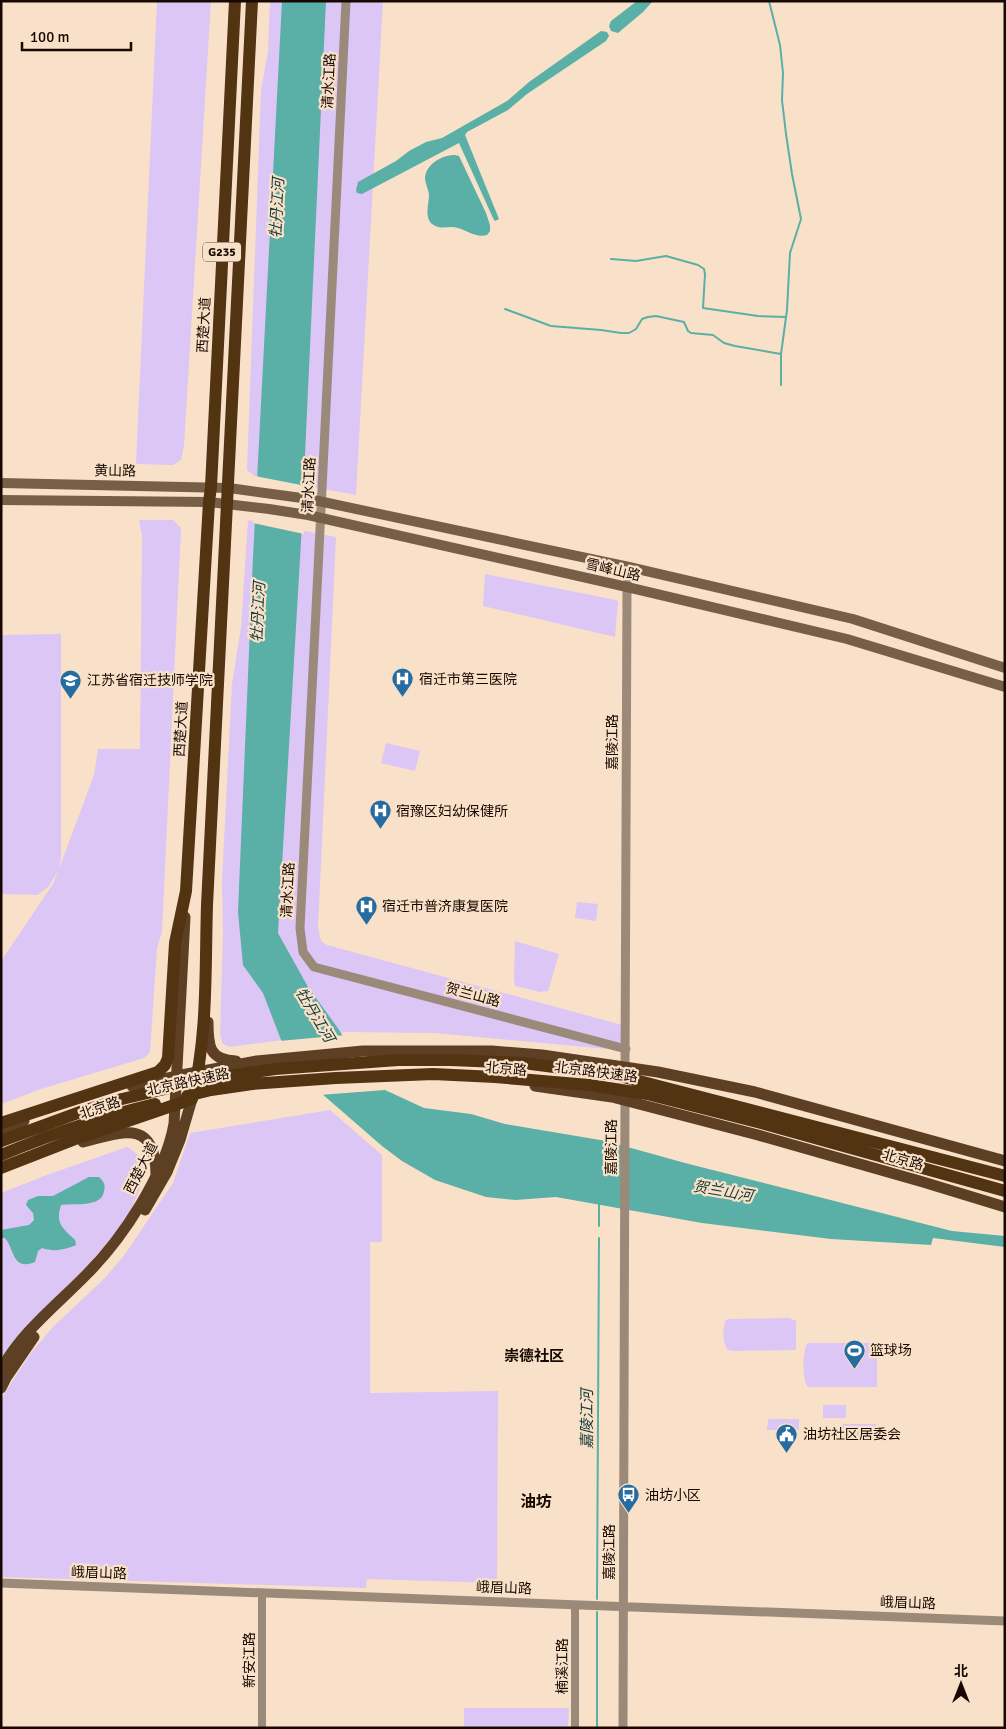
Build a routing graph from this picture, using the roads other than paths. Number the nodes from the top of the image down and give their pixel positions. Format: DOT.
graph roads {
  1 [pos="235,1"];
  2 [pos="252,1"];
  3 [pos="346,1"];
  4 [pos="1,482"];
  5 [pos="211,487"];
  6 [pos="228,488"];
  7 [pos="1,500"];
  8 [pos="209,502"];
  9 [pos="322,502"];
  10 [pos="226,504"];
  11 [pos="321,518"];
  12 [pos="629,567"];
  13 [pos="626,587"];
  14 [pos="1005,668"];
  15 [pos="1005,687"];
  16 [pos="207,890"];
  17 [pos="186,891"];
  18 [pos="314,967"];
  19 [pos="626,1049"];
  20 [pos="258,1061"];
  21 [pos="625,1068"];
  22 [pos="199,1072"];
  23 [pos="176,1076"];
  24 [pos="103,1094"];
  25 [pos="192,1099"];
  26 [pos="625,1100"];
  27 [pos="175,1104"];
  28 [pos="4,1122"];
  29 [pos="1,1131"];
  30 [pos="1,1141"];
  31 [pos="49,1150"];
  32 [pos="1,1155"];
  33 [pos="1005,1161"];
  34 [pos="1,1162"];
  35 [pos="1,1168"];
  36 [pos="156,1174"];
  37 [pos="1005,1176"];
  38 [pos="1005,1191"];
  39 [pos="1005,1207"];
  40 [pos="1,1370"];
  41 [pos="1,1388"];
  42 [pos="1,1583"];
  43 [pos="262,1593"];
  44 [pos="575,1605"];
  45 [pos="622,1607"];
  46 [pos="1005,1620"];
  47 [pos="262,1728"];
  48 [pos="575,1728"];
  49 [pos="623,1728"];
  1 -- 5 [label="highway, 西楚大道 / G235"];
  2 -- 6 [label="highway, G235"];
  3 -- 9 [label="street, 清水江路"];
  4 -- 5 [label="main road, 黄山路"];
  5 -- 6 [label="main road, 黄山路"];
  5 -- 8 [label="highway, 西楚大道 / G235"];
  6 -- 9 [label="main road, 雪峰山路"];
  6 -- 10 [label="highway, G235"];
  7 -- 8 [label="main road"];
  8 -- 10 [label="main road, 雪峰山路"];
  8 -- 17 [label="highway, 西楚大道"];
  9 -- 11 [label="street, 清水江路"];
  9 -- 12 [label="main road, 雪峰山路"];
  10 -- 11 [label="main road, 雪峰山路"];
  10 -- 16 [label="highway, 西楚大道"];
  11 -- 13 [label="main road, 雪峰山路"];
  11 -- 18 [label="street, 清水江路"];
  12 -- 13 [label="street, 嘉陵江路"];
  12 -- 14 [label="main road, 雪峰山路"];
  13 -- 15 [label="main road, 雪峰山路"];
  13 -- 19 [label="street, 嘉陵江路"];
  16 -- 20 [label="main road"];
  16 -- 22 [label="highway, 西楚大道"];
  17 -- 23 [label="main road, 西楚大道"];
  17 -- 28 [label="highway"];
  18 -- 19 [label="street, 贺兰山路"];
  19 -- 21 [label="street, 嘉陵江路"];
  20 -- 21 [label="main road, 北京路"];
  20 -- 22 [label="main road, 北京路"];
  21 -- 26 [label="street, 嘉陵江路"];
  21 -- 33 [label="main road, 北京路"];
  22 -- 23 [label="main road, 北京路"];
  22 -- 25 [label="highway, 西楚大道"];
  23 -- 24 [label="main road, 北京路"];
  23 -- 27 [label="main road, 西楚大道"];
  24 -- 28 [label="highway"];
  24 -- 29 [label="main road, 北京路"];
  25 -- 26 [label="main road, 北京路"];
  25 -- 27 [label="highway"];
  25 -- 41 [label="main road, 西楚大道"];
  26 -- 39 [label="main road, 北京路"];
  26 -- 45 [label="street, 嘉陵江路"];
  27 -- 31 [label="highway"];
  27 -- 34 [label="main road, 北京路"];
  27 -- 36 [label="main road, 西楚大道"];
  30 -- 37 [label="highway, 北京路快速路"];
  31 -- 35 [label="highway"];
  31 -- 36 [label="main road"];
  32 -- 38 [label="highway, 北京路快速路"];
  36 -- 40 [label="main road, 西楚大道"];
  42 -- 43 [label="street, 峨眉山路"];
  43 -- 44 [label="street, 峨眉山路"];
  43 -- 47 [label="street, 新安江路"];
  44 -- 45 [label="street, 峨眉山路"];
  44 -- 48 [label="street, 楠溪江路"];
  45 -- 46 [label="street, 峨眉山路"];
  45 -- 49 [label="street, 嘉陵江路"];
}
